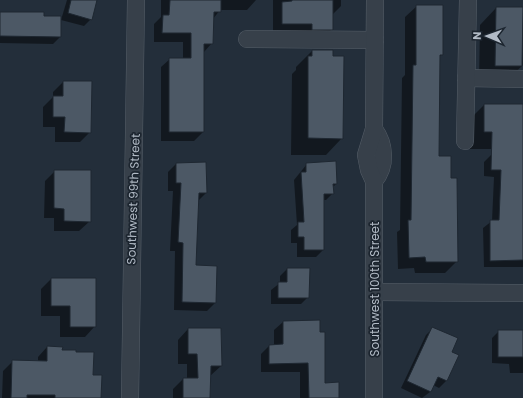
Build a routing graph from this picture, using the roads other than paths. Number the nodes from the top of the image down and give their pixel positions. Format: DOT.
graph roads {
  1 [pos="136,0"];
  2 [pos="375,0"];
  3 [pos="468,0"];
  4 [pos="247,38"];
  5 [pos="375,40"];
  6 [pos="466,78"];
  7 [pos="523,79"];
  8 [pos="465,141"];
  9 [pos="375,292"];
  10 [pos="523,293"];
  11 [pos="130,398"];
  12 [pos="374,398"];
  1 -- 11 [label="street, Southwest 99th Street"];
  2 -- 5 [label="street, Southwest 100th Street"];
  3 -- 6 [label="street"];
  4 -- 5 [label="street"];
  5 -- 9 [label="street, Southwest 100th Street"];
  6 -- 7 [label="street"];
  6 -- 8 [label="street"];
  9 -- 10 [label="street"];
  9 -- 12 [label="street, Southwest 100th Street"];
}
